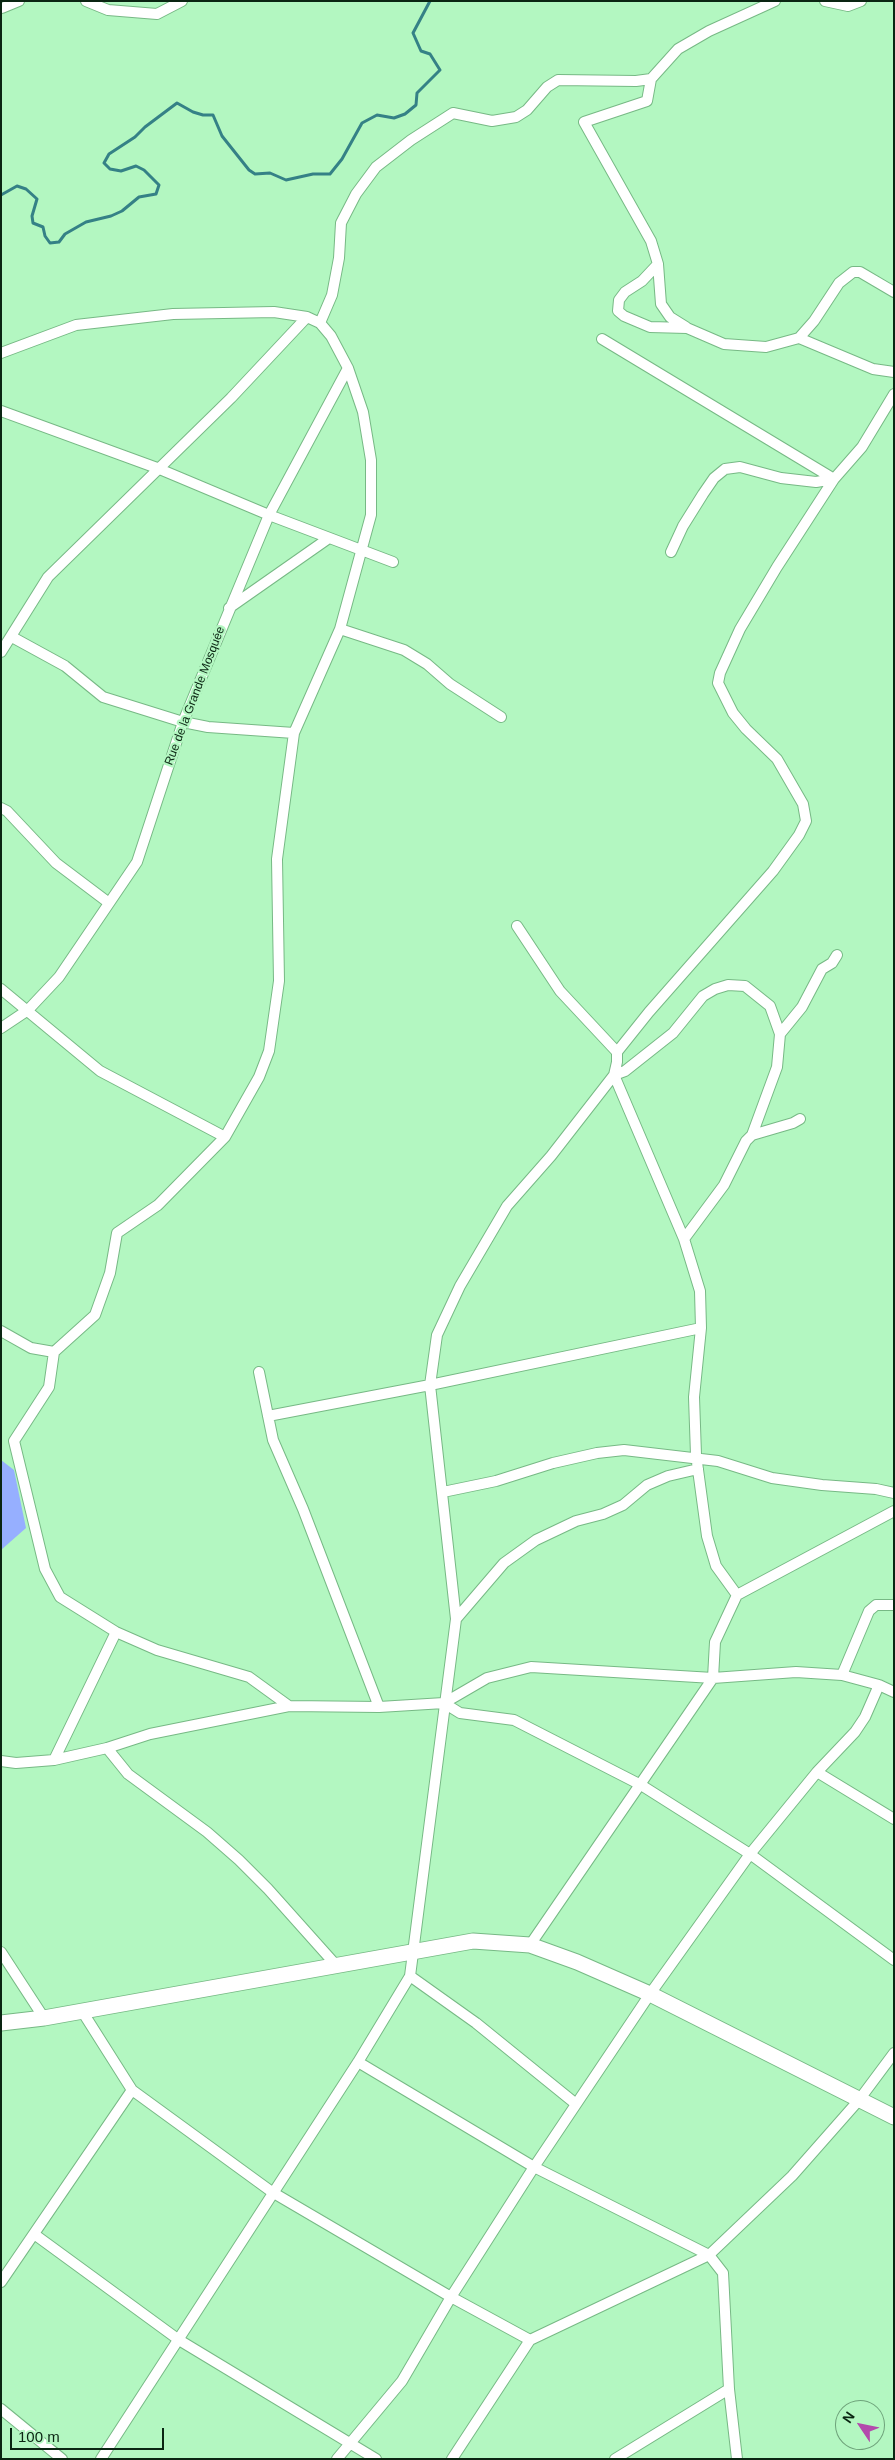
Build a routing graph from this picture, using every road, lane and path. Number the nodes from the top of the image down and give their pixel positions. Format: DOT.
graph roads {
  1 [pos="7,1"];
  2 [pos="19,1"];
  3 [pos="86,1"];
  4 [pos="182,1"];
  5 [pos="775,1"];
  6 [pos="825,1"];
  7 [pos="861,1"];
  8 [pos="2,8"];
  9 [pos="651,79"];
  10 [pos="658,264"];
  11 [pos="894,292"];
  12 [pos="306,316"];
  13 [pos="320,323"];
  14 [pos="687,328"];
  15 [pos="799,338"];
  16 [pos="602,339"];
  17 [pos="1,353"];
  18 [pos="348,368"];
  19 [pos="894,372"];
  20 [pos="894,394"];
  21 [pos="1,411"];
  22 [pos="157,468"];
  23 [pos="834,479"];
  24 [pos="269,515"];
  25 [pos="329,538"];
  26 [pos="361,550"];
  27 [pos="671,552"];
  28 [pos="393,562"];
  29 [pos="229,609"];
  30 [pos="340,629"];
  31 [pos="12,637"];
  32 [pos="1,652"];
  33 [pos="502,717"];
  34 [pos="183,722"];
  35 [pos="294,733"];
  36 [pos="1,808"];
  37 [pos="109,903"];
  38 [pos="517,926"];
  39 [pos="837,955"];
  40 [pos="1,989"];
  41 [pos="28,1010"];
  42 [pos="1,1028"];
  43 [pos="780,1034"];
  44 [pos="616,1052"];
  45 [pos="614,1075"];
  46 [pos="800,1119"];
  47 [pos="752,1135"];
  48 [pos="225,1138"];
  49 [pos="684,1239"];
  50 [pos="702,1328"];
  51 [pos="1,1331"];
  52 [pos="54,1352"];
  53 [pos="259,1372"];
  54 [pos="430,1385"];
  55 [pos="268,1416"];
  56 [pos="698,1464"];
  57 [pos="443,1492"];
  58 [pos="894,1493"];
  59 [pos="894,1511"];
  60 [pos="737,1595"];
  61 [pos="894,1605"];
  62 [pos="456,1619"];
  63 [pos="116,1632"];
  64 [pos="842,1675"];
  65 [pos="713,1678"];
  66 [pos="879,1685"];
  67 [pos="894,1692"];
  68 [pos="444,1703"];
  69 [pos="288,1706"];
  70 [pos="379,1707"];
  71 [pos="108,1748"];
  72 [pos="54,1760"];
  73 [pos="1,1761"];
  74 [pos="817,1772"];
  75 [pos="641,1784"];
  76 [pos="894,1819"];
  77 [pos="750,1854"];
  78 [pos="530,1945"];
  79 [pos="413,1950"];
  80 [pos="1,1952"];
  81 [pos="894,1960"];
  82 [pos="335,1964"];
  83 [pos="410,1976"];
  84 [pos="650,1994"];
  85 [pos="82,2011"];
  86 [pos="44,2018"];
  87 [pos="1,2023"];
  88 [pos="894,2053"];
  89 [pos="358,2062"];
  90 [pos="132,2090"];
  91 [pos="859,2100"];
  92 [pos="576,2104"];
  93 [pos="894,2117"];
  94 [pos="534,2167"];
  95 [pos="272,2192"];
  96 [pos="34,2234"];
  97 [pos="709,2255"];
  98 [pos="1,2282"];
  99 [pos="452,2297"];
  100 [pos="179,2340"];
  101 [pos="530,2340"];
  102 [pos="729,2389"];
  103 [pos="1,2409"];
  104 [pos="351,2443"];
  105 [pos="62,2459"];
  106 [pos="101,2459"];
  107 [pos="337,2459"];
  108 [pos="376,2459"];
  109 [pos="452,2459"];
  110 [pos="615,2459"];
  111 [pos="737,2459"];
  1 -- 8 [label="street"];
  2 -- 8 [label="street"];
  3 -- 4 [label="street"];
  5 -- 9 [label="street"];
  6 -- 7 [label="street"];
  9 -- 10 [label="street"];
  9 -- 13 [label="street"];
  10 -- 14 [label="street"];
  10 -- 14 [label="street"];
  11 -- 15 [label="street"];
  12 -- 13 [label="street"];
  12 -- 17 [label="street"];
  12 -- 22 [label="street"];
  13 -- 18 [label="street"];
  14 -- 15 [label="street"];
  15 -- 19 [label="street"];
  16 -- 23 [label="street"];
  18 -- 24 [label="street, Rue de la Grande Mosquée"];
  18 -- 26 [label="street"];
  20 -- 23 [label="street"];
  21 -- 22 [label="street"];
  22 -- 24 [label="street"];
  22 -- 31 [label="street"];
  23 -- 27 [label="street"];
  23 -- 44 [label="street"];
  24 -- 25 [label="street"];
  24 -- 29 [label="street, Rue de la Grande Mosquée"];
  25 -- 26 [label="street"];
  25 -- 29 [label="street"];
  26 -- 28 [label="street"];
  26 -- 30 [label="street"];
  29 -- 34 [label="street, Rue de la Grande Mosquée"];
  30 -- 33 [label="street"];
  30 -- 35 [label="street"];
  31 -- 32 [label="street"];
  31 -- 34 [label="street"];
  34 -- 35 [label="street"];
  34 -- 37 [label="street, Rue de la Grande Mosquée"];
  35 -- 48 [label="street"];
  36 -- 37 [label="street"];
  37 -- 41 [label="street, Rue de la Grande Mosquée"];
  38 -- 44 [label="street"];
  39 -- 43 [label="street"];
  40 -- 41 [label="street"];
  41 -- 42 [label="street, Rue de la Grande Mosquée"];
  41 -- 48 [label="street"];
  43 -- 45 [label="street"];
  43 -- 47 [label="street"];
  44 -- 45 [label="street"];
  45 -- 49 [label="street"];
  45 -- 54 [label="street"];
  46 -- 47 [label="street"];
  47 -- 49 [label="street"];
  48 -- 52 [label="street"];
  49 -- 50 [label="street"];
  50 -- 54 [label="street"];
  50 -- 56 [label="street"];
  51 -- 52 [label="street"];
  52 -- 63 [label="street"];
  53 -- 55 [label="street"];
  54 -- 55 [label="street"];
  54 -- 57 [label="street"];
  55 -- 70 [label="street"];
  56 -- 57 [label="street"];
  56 -- 58 [label="street"];
  56 -- 60 [label="street"];
  56 -- 62 [label="street"];
  57 -- 62 [label="street"];
  59 -- 60 [label="street"];
  60 -- 65 [label="street"];
  61 -- 64 [label="street"];
  62 -- 68 [label="street"];
  63 -- 69 [label="street"];
  63 -- 72 [label="street"];
  64 -- 65 [label="street"];
  64 -- 66 [label="street"];
  65 -- 68 [label="street"];
  65 -- 75 [label="street"];
  66 -- 67 [label="street"];
  66 -- 74 [label="street"];
  68 -- 70 [label="street"];
  68 -- 75 [label="street"];
  68 -- 79 [label="street"];
  69 -- 70 [label="street"];
  69 -- 71 [label="street"];
  71 -- 72 [label="street"];
  71 -- 82 [label="street"];
  72 -- 73 [label="street"];
  74 -- 76 [label="street"];
  74 -- 77 [label="street"];
  75 -- 77 [label="street"];
  75 -- 78 [label="street"];
  77 -- 81 [label="street"];
  77 -- 84 [label="street"];
  78 -- 79 [label="street"];
  78 -- 84 [label="street"];
  79 -- 82 [label="street"];
  79 -- 83 [label="street"];
  80 -- 86 [label="street"];
  82 -- 85 [label="street"];
  83 -- 89 [label="street"];
  83 -- 92 [label="street"];
  84 -- 91 [label="street"];
  84 -- 92 [label="street"];
  85 -- 86 [label="street"];
  85 -- 90 [label="street"];
  86 -- 87 [label="street"];
  88 -- 91 [label="street"];
  89 -- 94 [label="street"];
  89 -- 95 [label="street"];
  90 -- 95 [label="street"];
  90 -- 96 [label="street"];
  91 -- 93 [label="street"];
  91 -- 97 [label="street"];
  92 -- 94 [label="street"];
  94 -- 97 [label="street"];
  94 -- 99 [label="street"];
  95 -- 99 [label="street"];
  95 -- 100 [label="street"];
  96 -- 98 [label="street"];
  96 -- 100 [label="street"];
  97 -- 101 [label="street"];
  97 -- 102 [label="street"];
  99 -- 101 [label="street"];
  99 -- 104 [label="street"];
  100 -- 104 [label="street"];
  100 -- 106 [label="street"];
  101 -- 109 [label="street"];
  102 -- 110 [label="street"];
  102 -- 111 [label="street"];
  103 -- 105 [label="street"];
  104 -- 107 [label="street"];
  104 -- 108 [label="street"];
}
